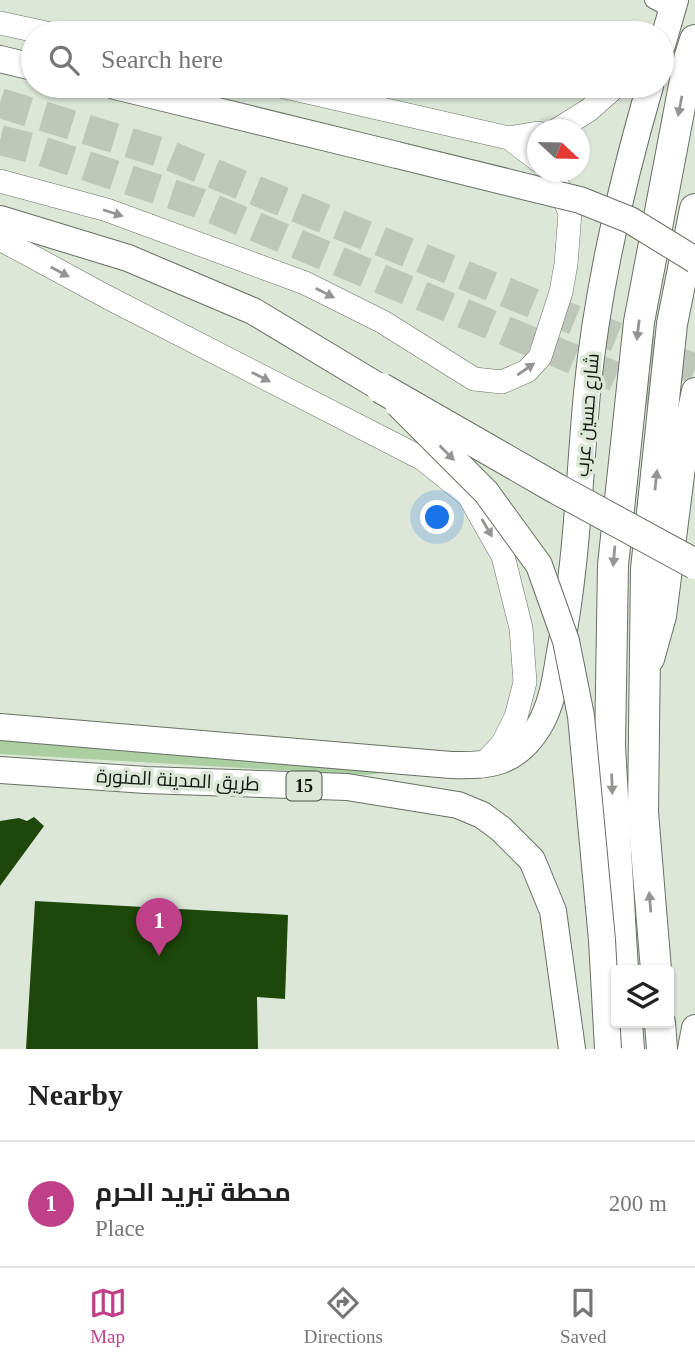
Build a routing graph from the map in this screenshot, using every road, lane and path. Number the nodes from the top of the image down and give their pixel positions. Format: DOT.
graph roads {
  1 [pos="666,3"];
  2 [pos="665,21"];
  3 [pos="0,23"];
  4 [pos="21,28"];
  5 [pos="695,40"];
  6 [pos="0,59"];
  7 [pos="21,63"];
  8 [pos="164,98"];
  9 [pos="334,98"];
  10 [pos="602,98"];
  11 [pos="646,98"];
  12 [pos="575,119"];
  13 [pos="527,135"];
  14 [pos="509,138"];
  15 [pos="527,152"];
  16 [pos="0,181"];
  17 [pos="556,182"];
  18 [pos="695,209"];
  19 [pos="0,219"];
  20 [pos="0,239"];
  21 [pos="695,260"];
  22 [pos="381,388"];
  23 [pos="695,391"];
  24 [pos="695,564"];
  25 [pos="645,678"];
  26 [pos="0,727"];
  27 [pos="528,742"];
  28 [pos="482,766"];
  29 [pos="0,770"];
  30 [pos="623,965"];
  31 [pos="656,965"];
  32 [pos="627,1028"];
  33 [pos="660,1028"];
  34 [pos="695,1028"];
  35 [pos="572,1049"];
  36 [pos="608,1049"];
  37 [pos="629,1049"];
  38 [pos="662,1049"];
  39 [pos="691,1049"];
  1 -- 2 [label="main road"];
  3 -- 4 [label="street"];
  5 -- 30 [label="highway, one-way"];
  6 -- 7 [label="main road"];
  8 -- 21 [label="main road, bridge"];
  9 -- 14 [label="street"];
  10 -- 12 [label="street"];
  11 -- 27 [label="main road, شارع حسين عرب"];
  13 -- 14 [label="street"];
  14 -- 15 [label="street"];
  16 -- 17 [label="street, one-way"];
  25 -- 18 [label="highway, one-way"];
  19 -- 22 [label="main road"];
  20 -- 28 [label="street, one-way"];
  22 -- 24 [label="highway, bridge"];
  22 -- 36 [label="main road, one-way, bridge"];
  23 -- 25 [label="main road"];
  31 -- 25 [label="highway, one-way"];
  26 -- 28 [label="main road, طريق المدينة المنورة / 15"];
  27 -- 28 [label="main road, طريق المدينة المنورة / 15"];
  29 -- 35 [label="main road, طريق المدينة المنورة / 15"];
  32 -- 37 [label="highway"];
  33 -- 38 [label="highway"];
  34 -- 39 [label="main road"];
}
